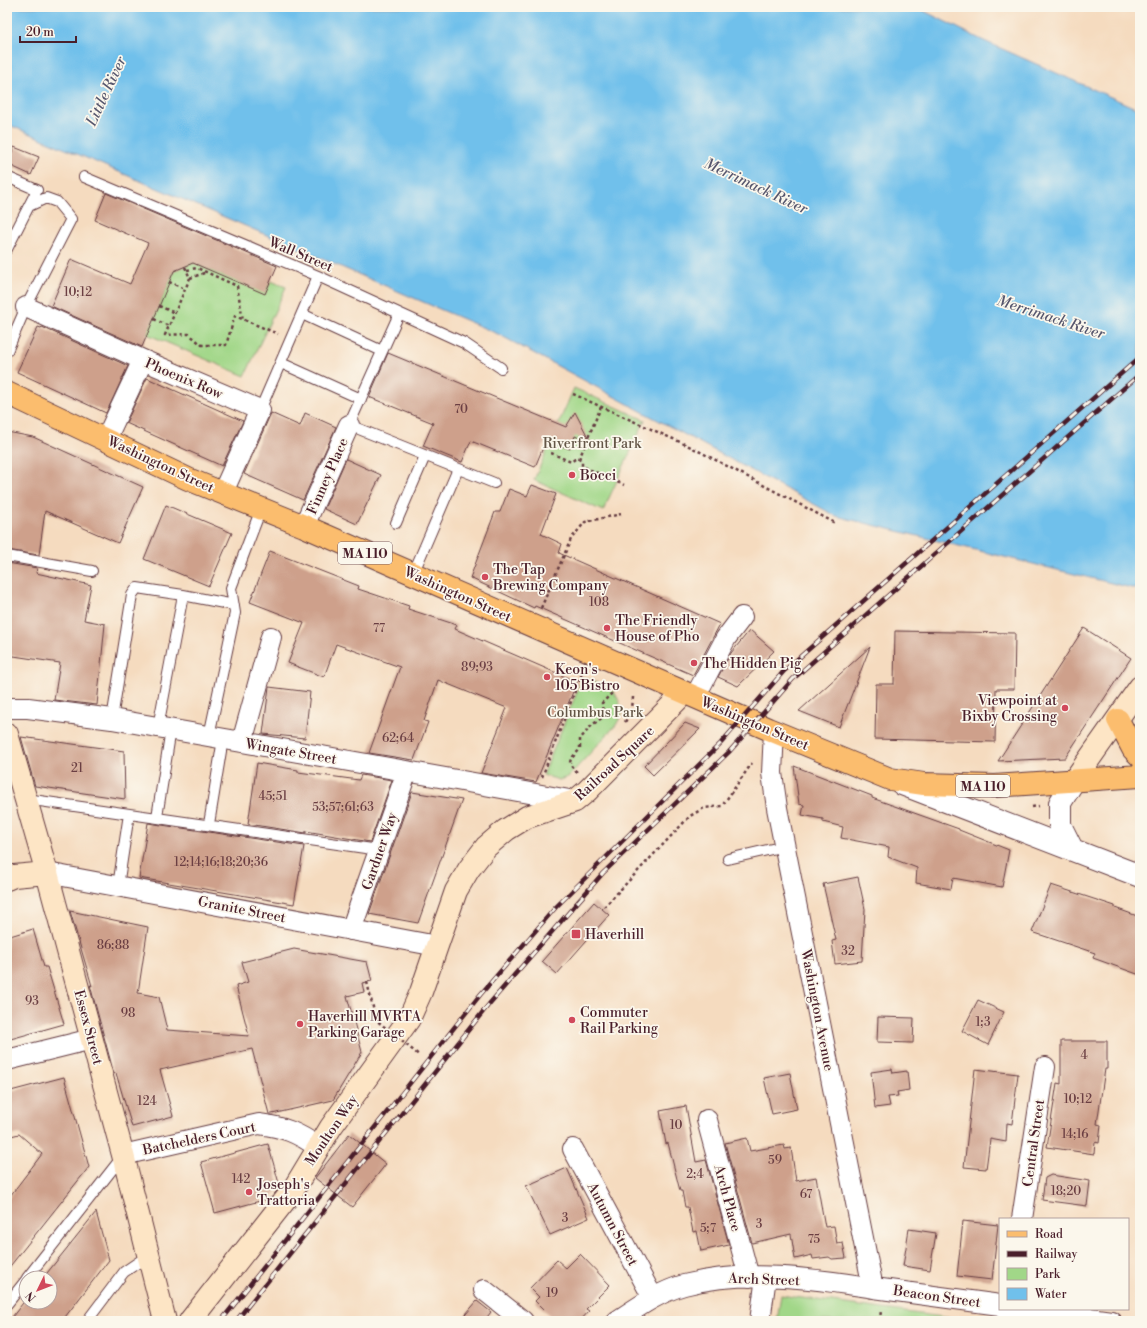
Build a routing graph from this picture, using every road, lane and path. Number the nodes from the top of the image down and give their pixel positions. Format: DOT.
graph roads {
  1 [pos="7,177"];
  2 [pos="84,177"];
  3 [pos="29,206"];
  4 [pos="7,249"];
  5 [pos="185,267"];
  6 [pos="186,270"];
  7 [pos="207,272"];
  8 [pos="318,276"];
  9 [pos="190,278"];
  10 [pos="169,282"];
  11 [pos="185,290"];
  12 [pos="159,306"];
  13 [pos="26,307"];
  14 [pos="175,314"];
  15 [pos="302,314"];
  16 [pos="399,314"];
  17 [pos="154,319"];
  18 [pos="243,320"];
  19 [pos="169,326"];
  20 [pos="290,340"];
  21 [pos="7,351"];
  22 [pos="382,351"];
  23 [pos="143,360"];
  24 [pos="280,363"];
  25 [pos="501,368"];
  26 [pos="7,393"];
  27 [pos="573,394"];
  28 [pos="361,399"];
  29 [pos="601,407"];
  30 [pos="260,410"];
  31 [pos="349,425"];
  32 [pos="106,439"];
  33 [pos="550,453"];
  34 [pos="425,456"];
  35 [pos="579,459"];
  36 [pos="458,469"];
  37 [pos="494,483"];
  38 [pos="624,485"];
  39 [pos="223,492"];
  40 [pos="261,509"];
  41 [pos="621,514"];
  42 [pos="835,523"];
  43 [pos="396,524"];
  44 [pos="304,526"];
  45 [pos="7,556"];
  46 [pos="92,571"];
  47 [pos="414,574"];
  48 [pos="183,595"];
  49 [pos="234,605"];
  50 [pos="539,612"];
  51 [pos="742,617"];
  52 [pos="271,637"];
  53 [pos="582,673"];
  54 [pos="614,687"];
  55 [pos="1140,687"];
  56 [pos="690,695"];
  57 [pos="633,696"];
  58 [pos="7,708"];
  59 [pos="1119,718"];
  60 [pos="112,719"];
  61 [pos="624,723"];
  62 [pos="164,728"];
  63 [pos="774,731"];
  64 [pos="7,734"];
  65 [pos="225,739"];
  66 [pos="1140,756"];
  67 [pos="753,762"];
  68 [pos="583,768"];
  69 [pos="407,771"];
  70 [pos="578,773"];
  71 [pos="1140,776"];
  72 [pos="541,779"];
  73 [pos="573,779"];
  74 [pos="890,779"];
  75 [pos="1075,779"];
  76 [pos="26,799"];
  77 [pos="575,801"];
  78 [pos="1039,806"];
  79 [pos="1032,807"];
  80 [pos="129,814"];
  81 [pos="157,817"];
  82 [pos="209,824"];
  83 [pos="785,846"];
  84 [pos="1072,849"];
  85 [pos="379,850"];
  86 [pos="728,859"];
  87 [pos="47,873"];
  88 [pos="1140,876"];
  89 [pos="7,879"];
  90 [pos="118,886"];
  91 [pos="604,907"];
  92 [pos="351,930"];
  93 [pos="437,946"];
  94 [pos="367,982"];
  95 [pos="92,1039"];
  96 [pos="420,1056"];
  97 [pos="7,1060"];
  98 [pos="1045,1067"];
  99 [pos="707,1120"];
  100 [pos="318,1147"];
  101 [pos="573,1149"];
  102 [pos="123,1155"];
  103 [pos="1022,1218"];
  104 [pos="149,1255"];
  105 [pos="34,1270"];
  106 [pos="757,1277"];
  107 [pos="873,1288"];
  108 [pos="18,1290"];
  109 [pos="484,1290"];
  110 [pos="653,1298"];
  111 [pos="7,1304"];
  112 [pos="999,1305"];
  113 [pos="881,1308"];
  114 [pos="1009,1310"];
  115 [pos="1033,1310"];
  116 [pos="87,1321"];
  117 [pos="165,1321"];
  118 [pos="190,1321"];
  119 [pos="523,1321"];
  120 [pos="617,1321"];
  121 [pos="760,1321"];
  122 [pos="880,1321"];
  123 [pos="1008,1321"];
  124 [pos="1111,1321"];
  1 -- 3 [label="lane"];
  2 -- 8 [label="lane, Wall Street"];
  3 -- 4 [label="lane"];
  3 -- 13 [label="lane"];
  5 -- 6 [label="path"];
  6 -- 7 [label="path"];
  6 -- 9 [label="path"];
  7 -- 9 [label="path"];
  7 -- 18 [label="path"];
  8 -- 15 [label="lane"];
  8 -- 16 [label="lane, Wall Street"];
  9 -- 11 [label="path"];
  10 -- 11 [label="path"];
  11 -- 14 [label="path"];
  12 -- 14 [label="path"];
  13 -- 21 [label="lane"];
  13 -- 23 [label="street, Phoenix Row"];
  14 -- 19 [label="path"];
  15 -- 20 [label="lane"];
  15 -- 22 [label="lane"];
  16 -- 22 [label="lane"];
  16 -- 25 [label="lane, Wall Street"];
  17 -- 19 [label="path"];
  18 -- 19 [label="path"];
  18 -- 20 [label="path"];
  20 -- 24 [label="lane"];
  22 -- 28 [label="lane"];
  23 -- 30 [label="street, Phoenix Row"];
  23 -- 32 [label="street"];
  24 -- 28 [label="lane"];
  24 -- 30 [label="lane"];
  26 -- 32 [label="main road, Washington Street / MA 110"];
  27 -- 29 [label="path"];
  28 -- 31 [label="lane"];
  29 -- 35 [label="path"];
  29 -- 42 [label="path"];
  30 -- 39 [label="street"];
  31 -- 34 [label="lane"];
  31 -- 44 [label="street, Finney Place"];
  32 -- 39 [label="main road, Washington Street / MA 110"];
  33 -- 35 [label="path"];
  34 -- 36 [label="lane"];
  34 -- 43 [label="lane"];
  35 -- 38 [label="path"];
  36 -- 37 [label="lane"];
  36 -- 47 [label="lane"];
  39 -- 40 [label="main road, Washington Street / MA 110"];
  40 -- 44 [label="main road, Washington Street / MA 110"];
  40 -- 49 [label="lane"];
  41 -- 50 [label="path"];
  44 -- 47 [label="main road, Washington Street / MA 110"];
  45 -- 46 [label="lane"];
  47 -- 56 [label="main road, Washington Street / MA 110"];
  48 -- 49 [label="lane"];
  48 -- 60 [label="lane"];
  48 -- 62 [label="lane"];
  49 -- 65 [label="lane"];
  51 -- 56 [label="street"];
  52 -- 65 [label="street"];
  53 -- 72 [label="path"];
  54 -- 70 [label="path"];
  55 -- 59 [label="main road"];
  56 -- 63 [label="main road, Washington Street / MA 110"];
  56 -- 77 [label="main road, Railroad Square"];
  57 -- 61 [label="path"];
  58 -- 60 [label="street, Wingate Street"];
  59 -- 66 [label="main road"];
  59 -- 75 [label="main road"];
  60 -- 62 [label="street, Wingate Street"];
  62 -- 65 [label="street, Wingate Street"];
  62 -- 81 [label="lane"];
  63 -- 74 [label="main road, Washington Street / MA 110"];
  63 -- 83 [label="street, Washington Avenue"];
  64 -- 76 [label="main road, Essex Street"];
  65 -- 69 [label="street, Wingate Street"];
  65 -- 82 [label="lane"];
  67 -- 91 [label="path"];
  68 -- 70 [label="path"];
  69 -- 77 [label="street, Wingate Street"];
  69 -- 85 [label="street, Gardner Way"];
  70 -- 73 [label="path"];
  71 -- 75 [label="main road, MA 110"];
  74 -- 75 [label="main road, Washington Street / MA 110"];
  74 -- 84 [label="street, Washington Street"];
  75 -- 84 [label="street"];
  76 -- 80 [label="lane"];
  76 -- 87 [label="main road, Essex Street"];
  77 -- 93 [label="main road, Railroad Square"];
  78 -- 79 [label="path"];
  80 -- 81 [label="lane"];
  80 -- 90 [label="lane"];
  81 -- 82 [label="lane"];
  82 -- 85 [label="lane"];
  83 -- 86 [label="lane"];
  83 -- 107 [label="street, Washington Avenue"];
  84 -- 88 [label="street, Washington Street"];
  85 -- 92 [label="street, Gardner Way"];
  87 -- 89 [label="main road"];
  87 -- 90 [label="street, Granite Street"];
  87 -- 95 [label="main road, Essex Street"];
  90 -- 92 [label="street, Granite Street"];
  92 -- 93 [label="street, Granite Street"];
  93 -- 100 [label="main road, Moulton Way"];
  94 -- 96 [label="path, bridge"];
  95 -- 97 [label="street"];
  95 -- 102 [label="main road, Essex Street"];
  98 -- 103 [label="street, Central Street"];
  99 -- 106 [label="street, Arch Place"];
  100 -- 102 [label="street, Batchelders Court"];
  100 -- 118 [label="main road, Moulton Way"];
  101 -- 110 [label="street, Autumn Street"];
  102 -- 104 [label="main road, Essex Street"];
  102 -- 105 [label="lane"];
  104 -- 116 [label="lane"];
  104 -- 117 [label="main road, Essex Street"];
  106 -- 107 [label="street, Arch Street"];
  106 -- 110 [label="street, Arch Street"];
  106 -- 121 [label="street"];
  107 -- 112 [label="street, Beacon Street"];
  108 -- 111 [label="lane"];
  109 -- 119 [label="street"];
  110 -- 120 [label="street, Arch Street"];
  113 -- 122 [label="path"];
  114 -- 123 [label="street"];
  115 -- 124 [label="street"];
}
